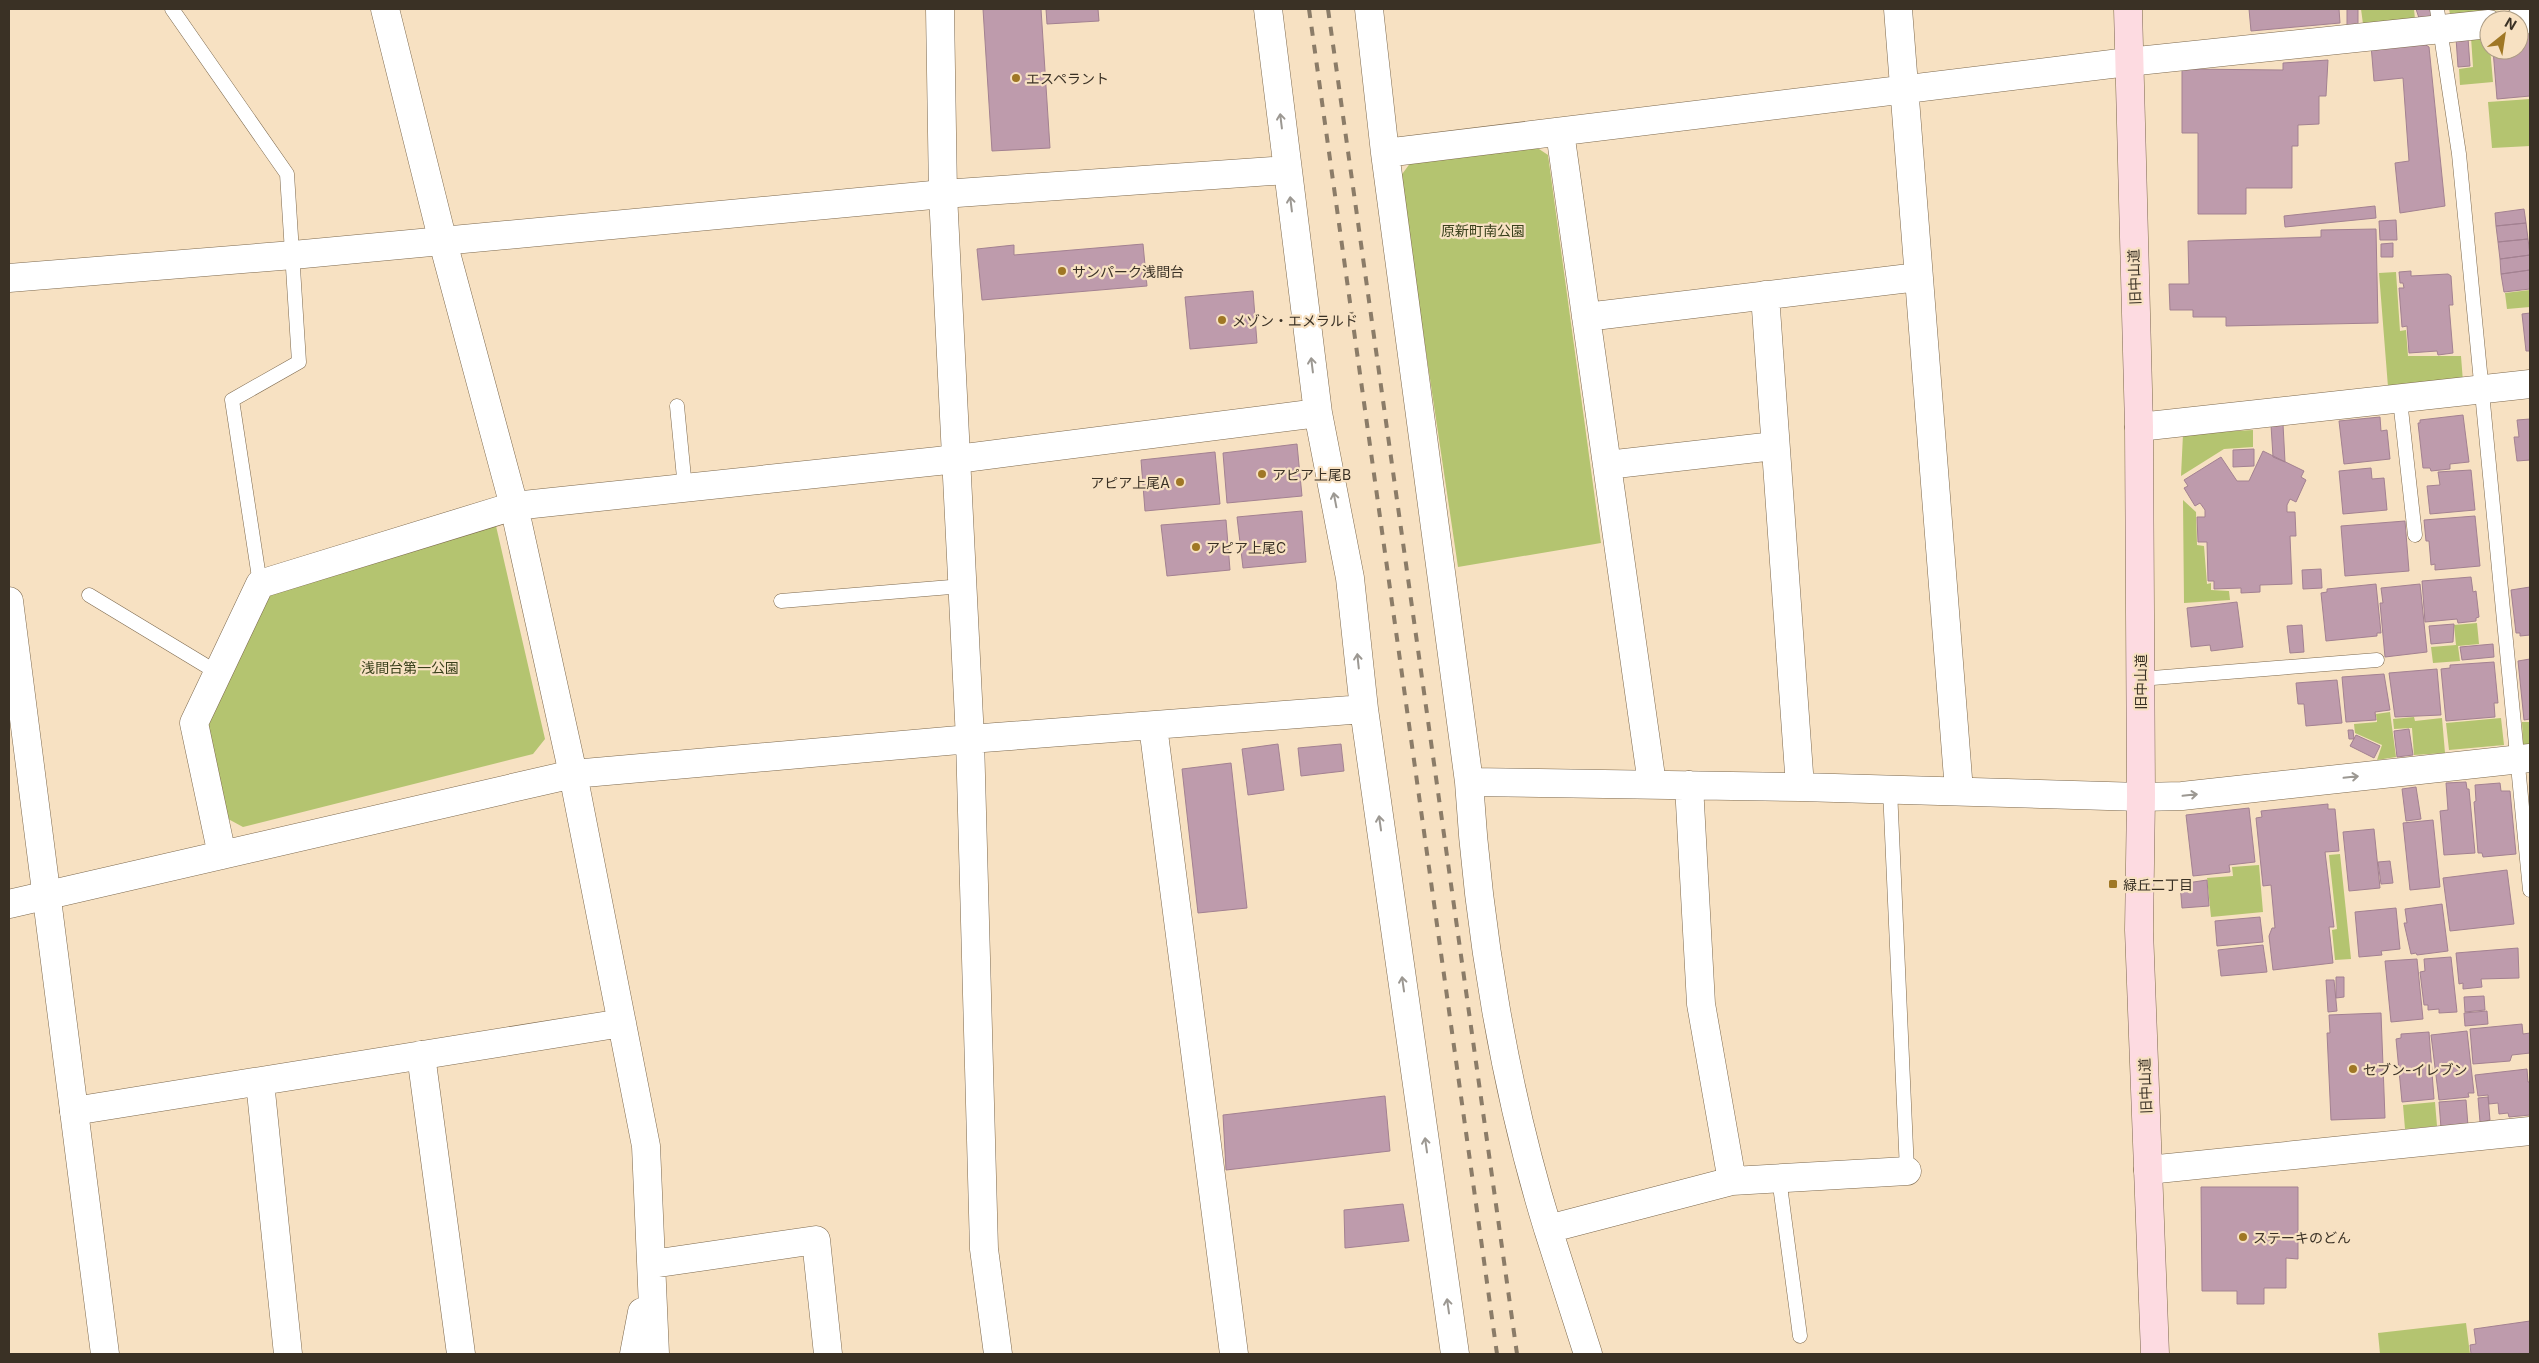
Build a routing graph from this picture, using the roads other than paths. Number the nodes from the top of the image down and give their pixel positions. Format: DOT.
graph roads {
  1 [pos="172,9"];
  2 [pos="385,9"];
  3 [pos="940,9"];
  4 [pos="1268,9"];
  5 [pos="1369,9"];
  6 [pos="1898,9"];
  7 [pos="2128,9"];
  8 [pos="2439,19"];
  9 [pos="2479,23"];
  10 [pos="2128,62"];
  11 [pos="1905,90"];
  12 [pos="1560,132"];
  13 [pos="1385,153"];
  14 [pos="1287,170"];
  15 [pos="943,194"];
  16 [pos="443,242"];
  17 [pos="293,255"];
  18 [pos="1918,277"];
  19 [pos="9,278"];
  20 [pos="1764,296"];
  21 [pos="1586,317"];
  22 [pos="2530,384"];
  23 [pos="2480,389"];
  24 [pos="2400,400"];
  25 [pos="677,406"];
  26 [pos="1318,413"];
  27 [pos="2139,426"];
  28 [pos="1774,446"];
  29 [pos="957,459"];
  30 [pos="1607,465"];
  31 [pos="685,488"];
  32 [pos="514,506"];
  33 [pos="2415,535"];
  34 [pos="260,584"];
  35 [pos="963,586"];
  36 [pos="89,595"];
  37 [pos="782,601"];
  38 [pos="9,610"];
  39 [pos="2377,660"];
  40 [pos="218,673"];
  41 [pos="2140,679"];
  42 [pos="1364,710"];
  43 [pos="1153,726"];
  44 [pos="970,739"];
  45 [pos="2523,758"];
  46 [pos="573,774"];
  47 [pos="1469,782"];
  48 [pos="1652,784"];
  49 [pos="1689,785"];
  50 [pos="1800,787"];
  51 [pos="1890,789"];
  52 [pos="1959,791"];
  53 [pos="2141,797"];
  54 [pos="222,855"];
  55 [pos="2530,890"];
  56 [pos="47,896"];
  57 [pos="9,904"];
  58 [pos="622,1023"];
  59 [pos="421,1055"];
  60 [pos="260,1082"];
  61 [pos="74,1112"];
  62 [pos="2530,1131"];
  63 [pos="2148,1170"];
  64 [pos="1907,1171"];
  65 [pos="1778,1178"];
  66 [pos="1732,1182"];
  67 [pos="1548,1229"];
  68 [pos="652,1264"];
  69 [pos="1800,1336"];
  70 [pos="105,1354"];
  71 [pos="288,1354"];
  72 [pos="460,1354"];
  73 [pos="634,1354"];
  74 [pos="655,1354"];
  75 [pos="828,1354"];
  76 [pos="998,1354"];
  77 [pos="1234,1354"];
  78 [pos="1455,1354"];
  79 [pos="1588,1354"];
  80 [pos="2156,1354"];
  1 -- 17 [label="lane"];
  2 -- 16 [label="street"];
  3 -- 15 [label="street"];
  14 -- 4 [label="street, one-way"];
  5 -- 13 [label="street"];
  6 -- 11 [label="street"];
  7 -- 10 [label="main road, 旧中山道"];
  8 -- 9 [label="street"];
  8 -- 10 [label="street"];
  8 -- 23 [label="lane"];
  10 -- 11 [label="street"];
  10 -- 27 [label="main road, 旧中山道"];
  11 -- 12 [label="street"];
  11 -- 18 [label="street"];
  12 -- 13 [label="street"];
  12 -- 21 [label="street"];
  13 -- 47 [label="street"];
  14 -- 15 [label="street"];
  26 -- 14 [label="street, one-way"];
  15 -- 16 [label="street"];
  15 -- 29 [label="street"];
  16 -- 17 [label="street"];
  16 -- 32 [label="street"];
  17 -- 19 [label="street"];
  17 -- 34 [label="lane"];
  18 -- 20 [label="street"];
  18 -- 52 [label="street"];
  20 -- 21 [label="street"];
  20 -- 28 [label="street"];
  21 -- 30 [label="street"];
  22 -- 23 [label="street"];
  23 -- 24 [label="street"];
  23 -- 45 [label="lane"];
  24 -- 27 [label="street"];
  24 -- 33 [label="lane"];
  25 -- 31 [label="lane"];
  26 -- 29 [label="street"];
  42 -- 26 [label="street, one-way"];
  27 -- 41 [label="main road, 旧中山道"];
  28 -- 30 [label="street"];
  28 -- 50 [label="street"];
  29 -- 31 [label="street"];
  29 -- 35 [label="street"];
  30 -- 48 [label="street"];
  31 -- 32 [label="street"];
  32 -- 34 [label="street"];
  32 -- 46 [label="street"];
  34 -- 40 [label="street"];
  35 -- 37 [label="lane"];
  35 -- 44 [label="street"];
  36 -- 40 [label="lane"];
  38 -- 56 [label="street"];
  39 -- 41 [label="lane"];
  40 -- 54 [label="street"];
  41 -- 53 [label="main road, 旧中山道"];
  42 -- 43 [label="street"];
  78 -- 42 [label="street, one-way"];
  43 -- 44 [label="street"];
  43 -- 77 [label="street"];
  44 -- 46 [label="street"];
  44 -- 76 [label="street"];
  53 -- 45 [label="street, one-way"];
  45 -- 55 [label="lane"];
  46 -- 54 [label="street"];
  46 -- 58 [label="street"];
  47 -- 48 [label="street"];
  47 -- 67 [label="street"];
  48 -- 49 [label="street"];
  49 -- 50 [label="street"];
  49 -- 66 [label="street"];
  50 -- 51 [label="street"];
  51 -- 52 [label="street"];
  51 -- 64 [label="lane"];
  52 -- 53 [label="street"];
  53 -- 63 [label="main road, 旧中山道"];
  54 -- 56 [label="street"];
  56 -- 57 [label="street"];
  56 -- 61 [label="street"];
  58 -- 59 [label="street"];
  58 -- 68 [label="street"];
  59 -- 60 [label="street"];
  59 -- 72 [label="street"];
  60 -- 61 [label="street"];
  60 -- 71 [label="street"];
  61 -- 70 [label="street"];
  62 -- 63 [label="street"];
  63 -- 80 [label="main road, 旧中山道"];
  64 -- 65 [label="street"];
  65 -- 66 [label="street"];
  65 -- 69 [label="lane"];
  66 -- 67 [label="street"];
  67 -- 79 [label="street"];
  68 -- 73 [label="street"];
  68 -- 74 [label="street"];
  68 -- 75 [label="street"];
}
